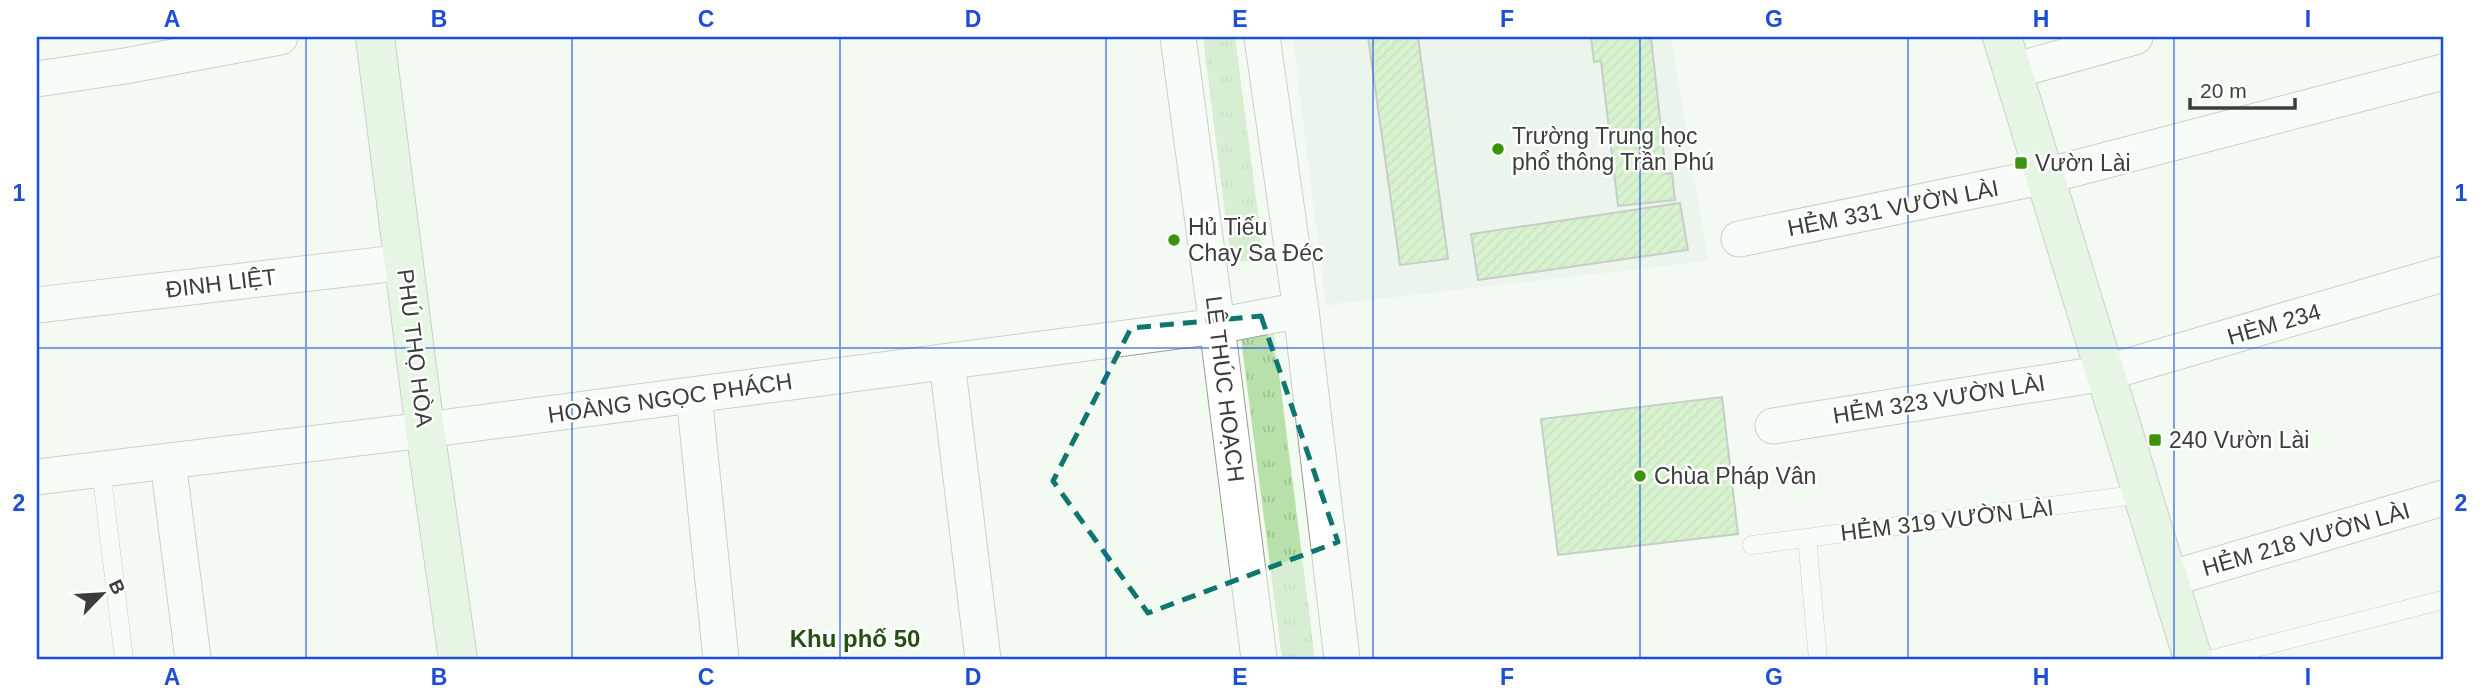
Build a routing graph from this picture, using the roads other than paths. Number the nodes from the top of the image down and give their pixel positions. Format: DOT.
graph roads {
  1 [pos="280,37"];
  2 [pos="375,37"];
  3 [pos="1178,37"];
  4 [pos="1262,37"];
  5 [pos="2135,37"];
  6 [pos="123,51"];
  7 [pos="2007,54"];
  8 [pos="2443,72"];
  9 [pos="37,79"];
  10 [pos="2046,177"];
  11 [pos="1739,239"];
  12 [pos="405,262"];
  13 [pos="2443,274"];
  14 [pos="37,305"];
  15 [pos="1301,310"];
  16 [pos="1217,326"];
  17 [pos="947,362"];
  18 [pos="2105,373"];
  19 [pos="694,395"];
  20 [pos="1773,426"];
  21 [pos="425,430"];
  22 [pos="168,461"];
  23 [pos="101,469"];
  24 [pos="37,477"];
  25 [pos="2142,494"];
  26 [pos="2443,498"];
  27 [pos="1807,538"];
  28 [pos="1752,545"];
  29 [pos="2169,579"];
  30 [pos="2443,600"];
  31 [pos="124,659"];
  32 [pos="193,659"];
  33 [pos="458,659"];
  34 [pos="722,659"];
  35 [pos="983,659"];
  36 [pos="1259,659"];
  37 [pos="1342,659"];
  38 [pos="1818,659"];
  39 [pos="2193,659"];
  40 [pos="2213,659"];
  1 -- 6 [label="street"];
  2 -- 12 [label="street, PHÚ THỌ HÒA"];
  3 -- 16 [label="street, LÊ THÚC HOẠCH"];
  4 -- 15 [label="street"];
  5 -- 7 [label="street"];
  6 -- 9 [label="street"];
  7 -- 10 [label="street"];
  8 -- 10 [label="street, HẺM 331 VƯỜN LÀI"];
  10 -- 11 [label="street, HẺM 331 VƯỜN LÀI"];
  10 -- 18 [label="street"];
  12 -- 14 [label="street, ĐINH LIỆT"];
  12 -- 21 [label="street, PHÚ THỌ HÒA"];
  13 -- 18 [label="street, HÈM 234"];
  15 -- 16 [label="street, HOÀNG NGỌC PHÁCH"];
  15 -- 37 [label="street"];
  16 -- 17 [label="street, HOÀNG NGỌC PHÁCH"];
  16 -- 36 [label="street, LÊ THÚC HOẠCH"];
  17 -- 19 [label="street, HOÀNG NGỌC PHÁCH"];
  17 -- 35 [label="street"];
  18 -- 20 [label="street, HẺM 323 VƯỜN LÀI"];
  18 -- 25 [label="street"];
  19 -- 21 [label="street, HOÀNG NGỌC PHÁCH"];
  19 -- 34 [label="street"];
  21 -- 22 [label="street, HOÀNG NGỌC PHÁCH"];
  21 -- 33 [label="street, PHÚ THỌ HÒA"];
  22 -- 23 [label="street, HOÀNG NGỌC PHÁCH"];
  22 -- 32 [label="street"];
  23 -- 24 [label="street, HOÀNG NGỌC PHÁCH"];
  23 -- 31 [label="lane"];
  25 -- 27 [label="lane, HẺM 319 VƯỜN LÀI"];
  25 -- 29 [label="street"];
  26 -- 29 [label="street, HẺM 218 VƯỜN LÀI"];
  27 -- 28 [label="lane, HẺM 319 VƯỜN LÀI"];
  27 -- 38 [label="lane"];
  29 -- 39 [label="street"];
  30 -- 40 [label="lane"];
}
